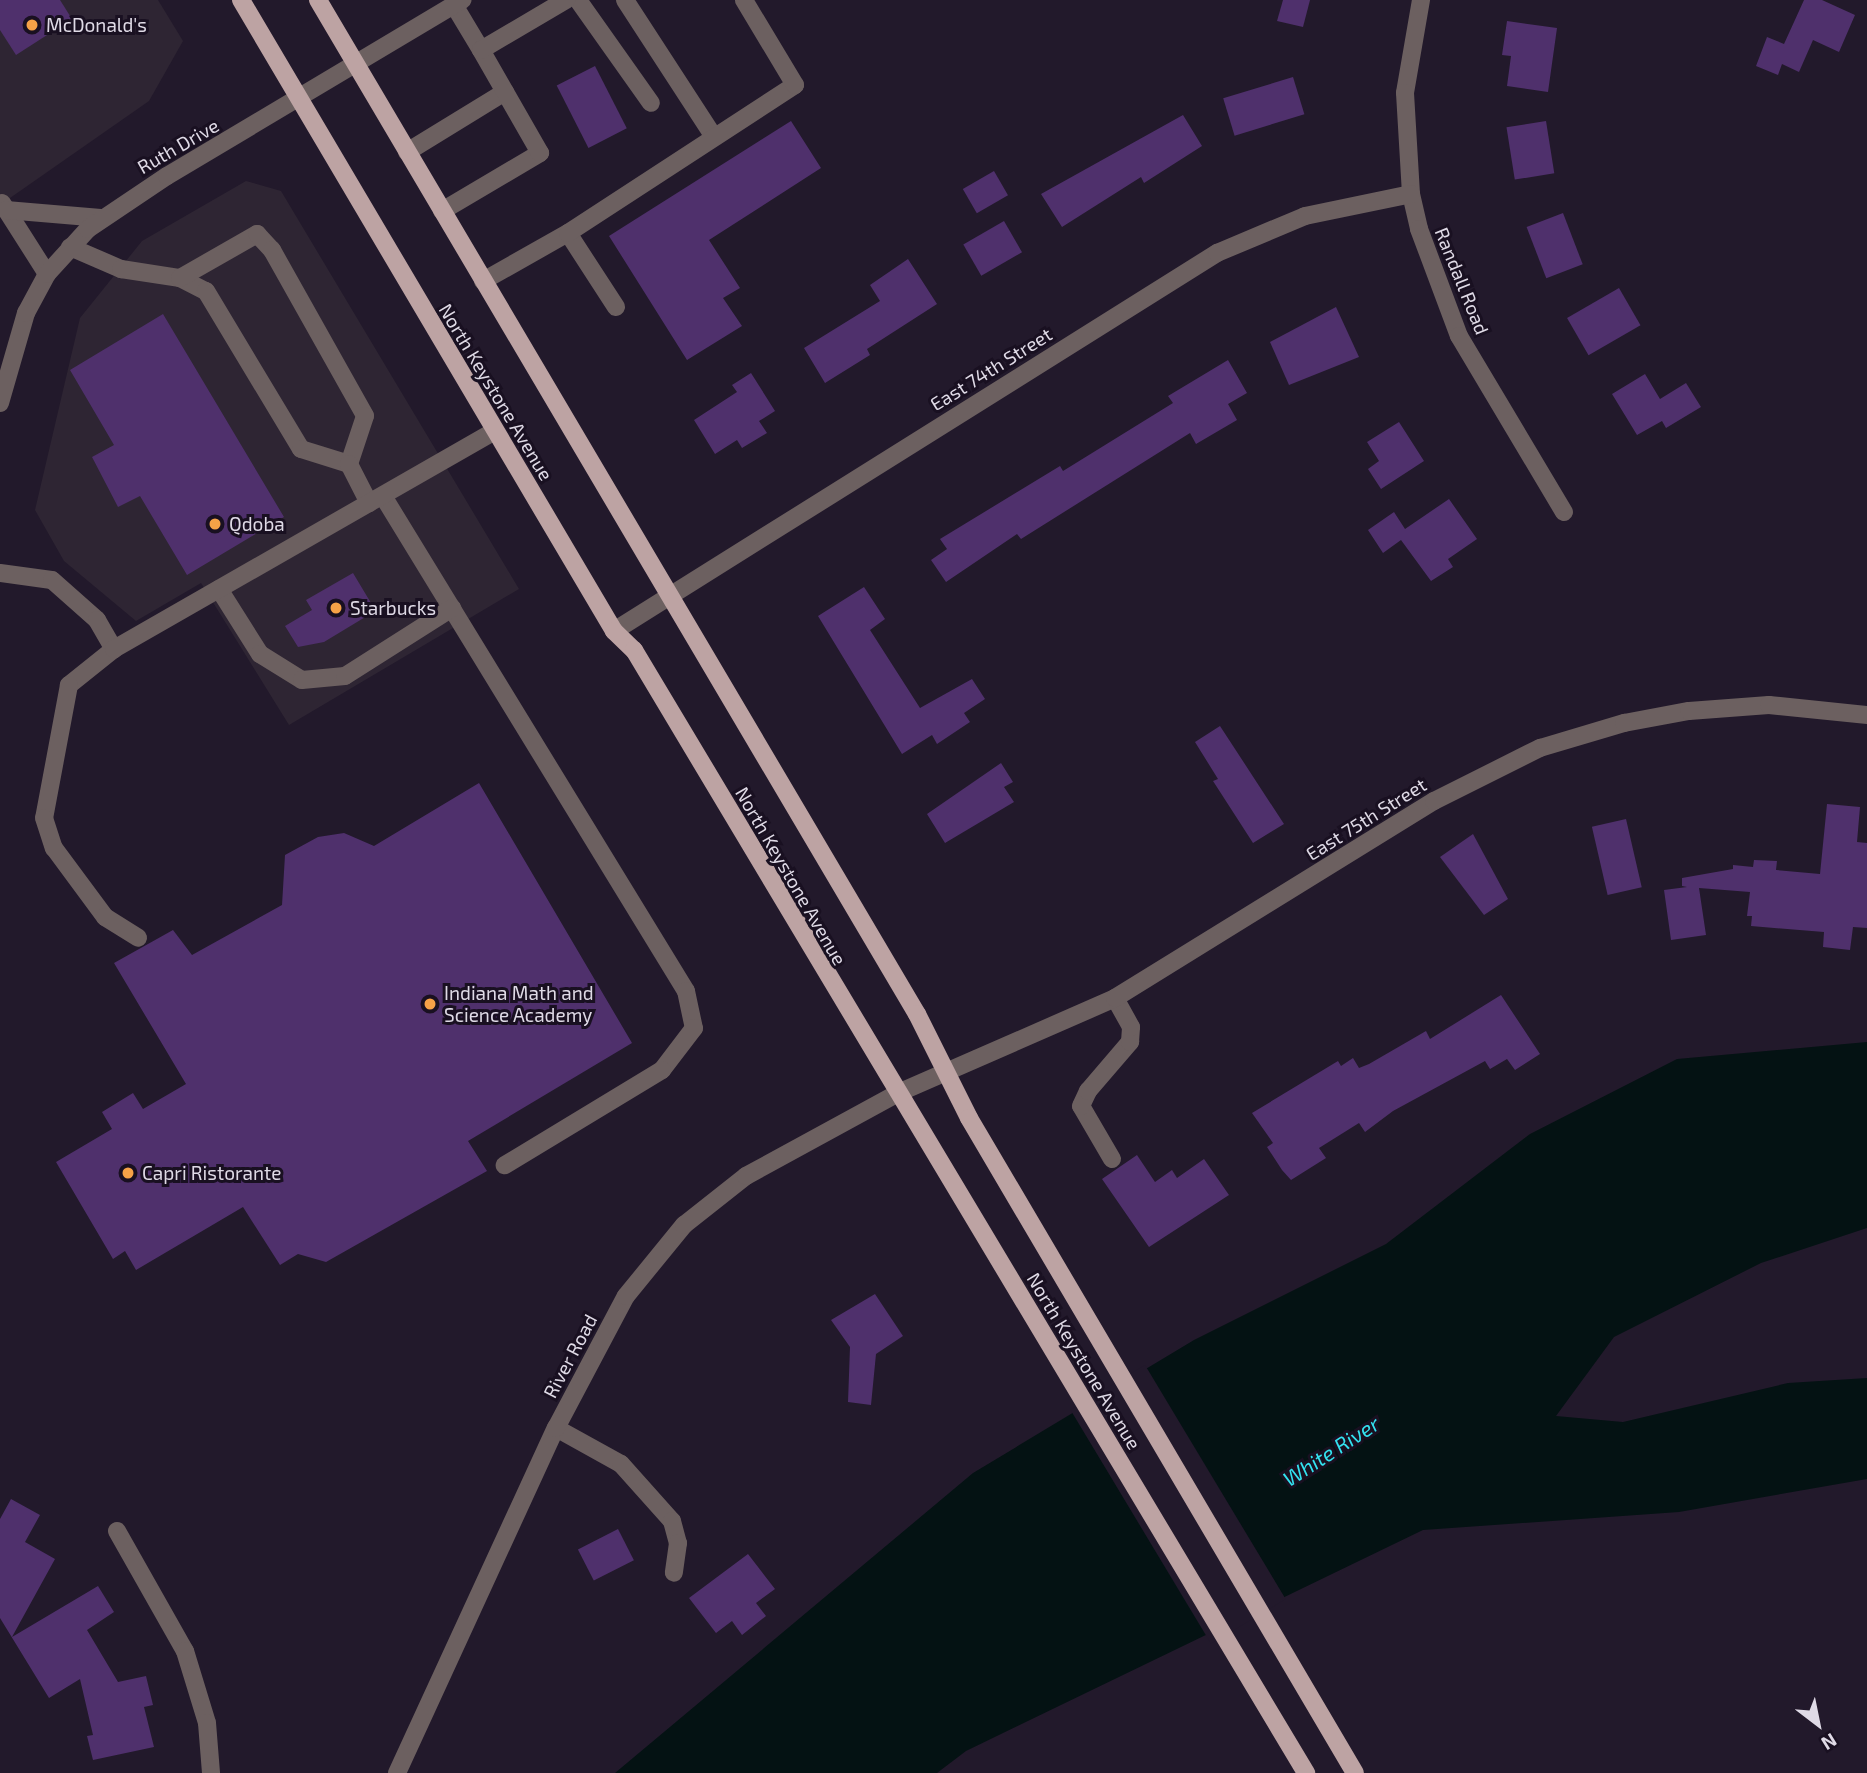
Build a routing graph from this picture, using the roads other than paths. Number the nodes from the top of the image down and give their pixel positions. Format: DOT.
graph roads {
  1 [pos="241,0"];
  2 [pos="318,0"];
  3 [pos="566,0"];
  4 [pos="578,0"];
  5 [pos="625,0"];
  6 [pos="744,0"];
  7 [pos="1421,0"];
  8 [pos="458,3"];
  9 [pos="481,50"];
  10 [pos="356,65"];
  11 [pos="505,92"];
  12 [pos="299,99"];
  13 [pos="651,103"];
  14 [pos="714,137"];
  15 [pos="407,152"];
  16 [pos="1412,194"];
  17 [pos="3,205"];
  18 [pos="442,211"];
  19 [pos="101,218"];
  20 [pos="569,233"];
  21 [pos="70,247"];
  22 [pos="47,274"];
  23 [pos="180,278"];
  24 [pos="483,281"];
  25 [pos="616,307"];
  26 [pos="0,403"];
  27 [pos="495,431"];
  28 [pos="349,464"];
  29 [pos="376,499"];
  30 [pos="1564,512"];
  31 [pos="0,573"];
  32 [pos="219,589"];
  33 [pos="669,597"];
  34 [pos="452,608"];
  35 [pos="614,631"];
  36 [pos="114,649"];
  37 [pos="1867,715"];
  38 [pos="138,938"];
  39 [pos="1115,998"];
  40 [pos="944,1071"];
  41 [pos="921,1082"];
  42 [pos="898,1093"];
  43 [pos="1112,1159"];
  44 [pos="505,1165"];
  45 [pos="556,1428"];
  46 [pos="117,1531"];
  47 [pos="674,1573"];
  48 [pos="211,1773"];
  49 [pos="397,1773"];
  50 [pos="1306,1773"];
  51 [pos="1355,1773"];
  1 -- 12 [label="main road, North Keystone Avenue"];
  2 -- 10 [label="main road, North Keystone Avenue"];
  3 -- 9 [label="street"];
  4 -- 13 [label="street"];
  5 -- 14 [label="street"];
  6 -- 14 [label="street"];
  7 -- 16 [label="street, Randall Road"];
  8 -- 9 [label="street"];
  8 -- 10 [label="street, Ruth Drive"];
  9 -- 11 [label="street"];
  10 -- 12 [label="street, Ruth Drive"];
  10 -- 15 [label="main road, North Keystone Avenue"];
  11 -- 15 [label="street"];
  11 -- 18 [label="street"];
  12 -- 19 [label="street, Ruth Drive"];
  12 -- 27 [label="main road, North Keystone Avenue"];
  14 -- 20 [label="street"];
  15 -- 18 [label="main road, North Keystone Avenue"];
  16 -- 30 [label="street, Randall Road"];
  16 -- 33 [label="street, East 74th Street"];
  17 -- 19 [label="street"];
  17 -- 22 [label="street"];
  18 -- 24 [label="main road, North Keystone Avenue"];
  19 -- 21 [label="street, Ruth Drive"];
  20 -- 24 [label="street"];
  20 -- 25 [label="street"];
  21 -- 22 [label="street, Ruth Drive"];
  21 -- 23 [label="street"];
  22 -- 26 [label="street, Ruth Drive"];
  23 -- 28 [label="street"];
  23 -- 28 [label="street"];
  24 -- 33 [label="main road, North Keystone Avenue"];
  27 -- 29 [label="street"];
  27 -- 35 [label="main road, North Keystone Avenue"];
  28 -- 29 [label="street"];
  29 -- 32 [label="street"];
  29 -- 34 [label="street"];
  31 -- 36 [label="street"];
  32 -- 34 [label="street"];
  32 -- 36 [label="street"];
  33 -- 35 [label="street, East 74th Street"];
  33 -- 40 [label="main road, North Keystone Avenue"];
  34 -- 44 [label="street"];
  35 -- 42 [label="main road, North Keystone Avenue"];
  36 -- 38 [label="street"];
  37 -- 39 [label="street, East 75th Street"];
  39 -- 40 [label="street, East 75th Street"];
  39 -- 43 [label="street"];
  40 -- 41 [label="street, East 75th Street"];
  40 -- 51 [label="main road, North Keystone Avenue"];
  41 -- 42 [label="street, River Road"];
  42 -- 45 [label="street, River Road"];
  42 -- 50 [label="main road, North Keystone Avenue"];
  45 -- 47 [label="street"];
  45 -- 49 [label="street, River Road"];
  46 -- 48 [label="street"];
}
